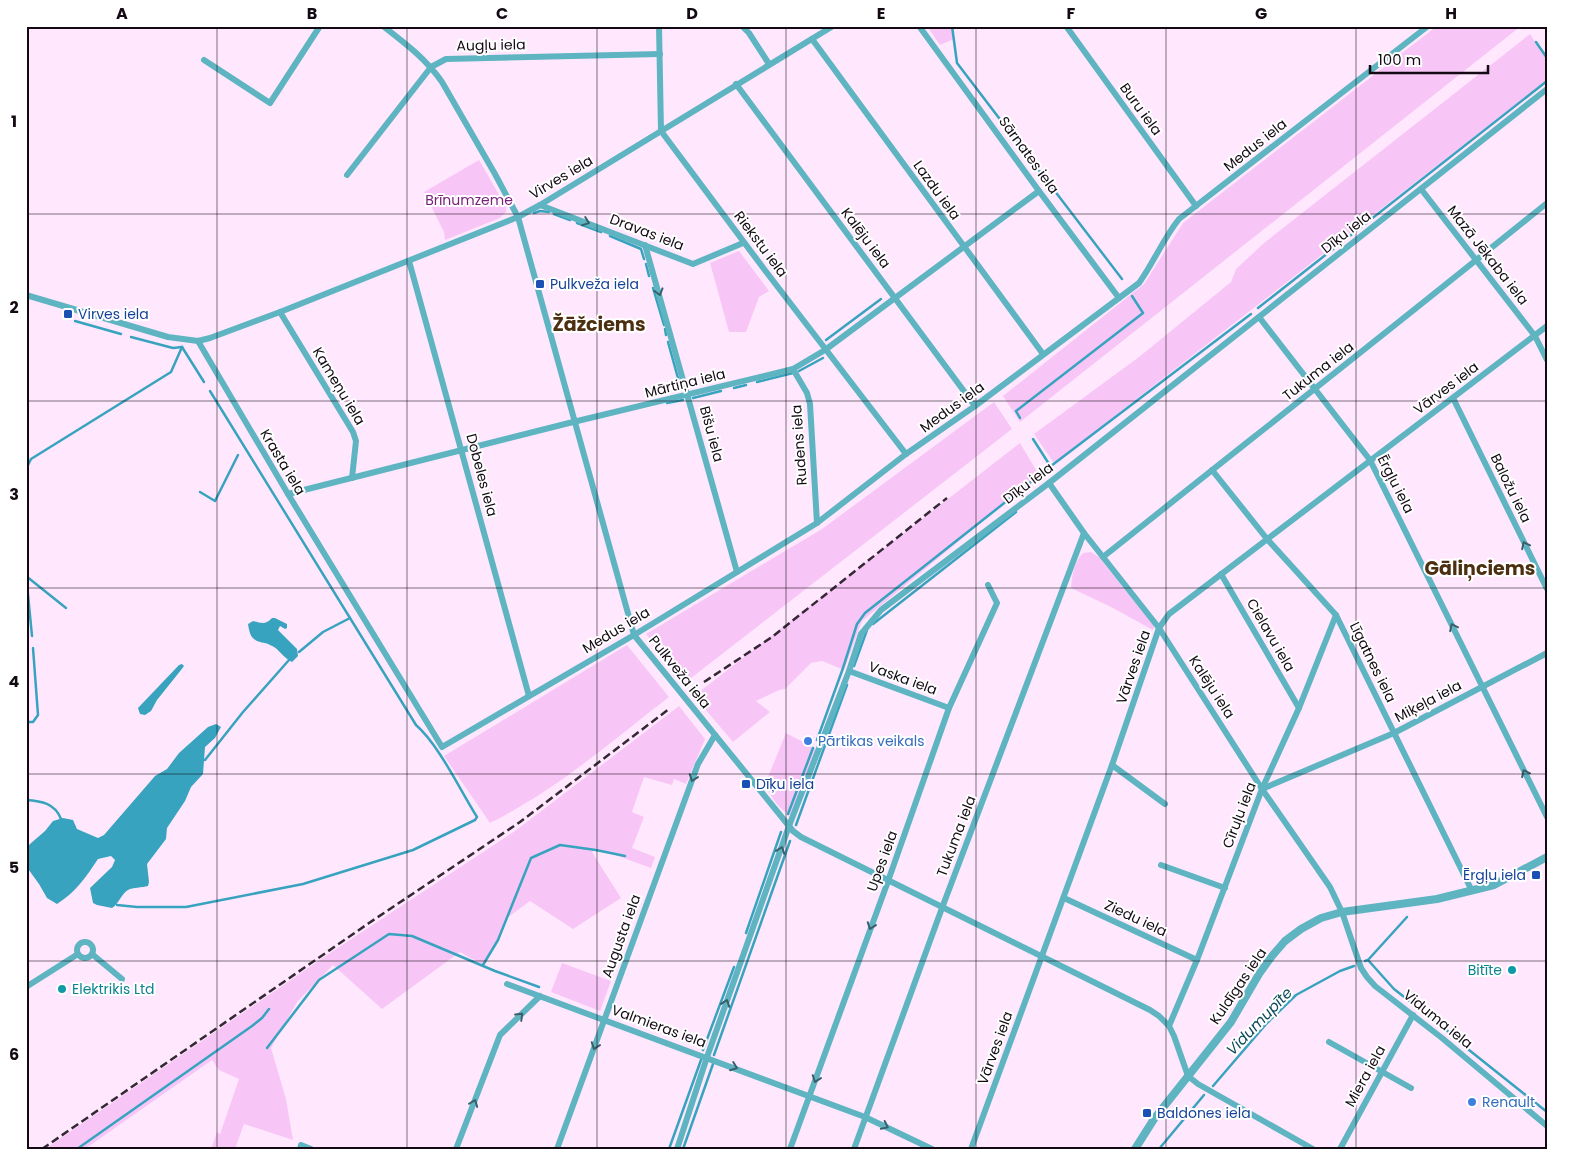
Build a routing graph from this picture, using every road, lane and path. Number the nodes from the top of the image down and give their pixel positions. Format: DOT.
graph roads {
  1 [pos="320,26"];
  2 [pos="383,26"];
  3 [pos="659,26"];
  4 [pos="742,26"];
  5 [pos="833,26"];
  6 [pos="919,26"];
  7 [pos="1066,26"];
  8 [pos="1428,26"];
  9 [pos="812,39"];
  10 [pos="660,54"];
  11 [pos="204,60"];
  12 [pos="769,64"];
  13 [pos="431,67"];
  14 [pos="736,84"];
  15 [pos="1547,89"];
  16 [pos="660,131"];
  17 [pos="347,175"];
  18 [pos="1421,189"];
  19 [pos="1039,191"];
  20 [pos="1547,203"];
  21 [pos="540,205"];
  22 [pos="1196,206"];
  23 [pos="518,217"];
  24 [pos="744,243"];
  25 [pos="645,245"];
  26 [pos="963,247"];
  27 [pos="1476,260"];
  28 [pos="409,261"];
  29 [pos="26,295"];
  30 [pos="895,298"];
  31 [pos="1119,298"];
  32 [pos="280,312"];
  33 [pos="1259,317"];
  34 [pos="1547,326"];
  35 [pos="1535,336"];
  36 [pos="198,341"];
  37 [pos="825,350"];
  38 [pos="1043,354"];
  39 [pos="1547,360"];
  40 [pos="793,369"];
  41 [pos="1315,388"];
  42 [pos="688,395"];
  43 [pos="1453,398"];
  44 [pos="975,406"];
  45 [pos="574,421"];
  46 [pos="462,450"];
  47 [pos="906,454"];
  48 [pos="1370,460"];
  49 [pos="1212,470"];
  50 [pos="352,478"];
  51 [pos="1049,483"];
  52 [pos="288,494"];
  53 [pos="818,523"];
  54 [pos="1084,533"];
  55 [pos="1267,539"];
  56 [pos="1103,557"];
  57 [pos="737,572"];
  58 [pos="1221,574"];
  59 [pos="988,585"];
  60 [pos="1547,589"];
  61 [pos="1336,615"];
  62 [pos="1159,628"];
  63 [pos="634,635"];
  64 [pos="1547,654"];
  65 [pos="848,671"];
  66 [pos="1482,686"];
  67 [pos="529,696"];
  68 [pos="949,708"];
  69 [pos="1300,708"];
  70 [pos="1394,733"];
  71 [pos="715,735"];
  72 [pos="442,746"];
  73 [pos="1112,765"];
  74 [pos="1262,789"];
  75 [pos="1165,804"];
  76 [pos="1547,817"];
  77 [pos="789,826"];
  78 [pos="1547,857"];
  79 [pos="1162,865"];
  80 [pos="888,880"];
  81 [pos="1225,888"];
  82 [pos="1472,891"];
  83 [pos="1064,898"];
  84 [pos="942,908"];
  85 [pos="1342,912"];
  86 [pos="78,954"];
  87 [pos="92,954"];
  88 [pos="1041,957"];
  89 [pos="1197,960"];
  90 [pos="122,979"];
  91 [pos="507,984"];
  92 [pos="26,987"];
  93 [pos="540,996"];
  94 [pos="1413,1015"];
  95 [pos="604,1019"];
  96 [pos="1168,1026"];
  97 [pos="1329,1042"];
  98 [pos="707,1057"];
  99 [pos="1381,1073"];
  100 [pos="1188,1076"];
  101 [pos="1411,1088"];
  102 [pos="809,1096"];
  103 [pos="865,1117"];
  104 [pos="1547,1126"];
  105 [pos="301,1147"];
  106 [pos="311,1149"];
  107 [pos="456,1149"];
  108 [pos="557,1149"];
  109 [pos="677,1149"];
  110 [pos="790,1149"];
  111 [pos="854,1149"];
  112 [pos="932,1149"];
  113 [pos="971,1149"];
  114 [pos="1135,1149"];
  115 [pos="1313,1149"];
  116 [pos="1340,1149"];
  1 -- 11 [label="street"];
  2 -- 13 [label="street, Pulkveža iela"];
  3 -- 10 [label="street"];
  4 -- 12 [label="street"];
  5 -- 9 [label="street, Virves iela"];
  6 -- 19 [label="street, Sārnates iela"];
  7 -- 22 [label="street, Buru iela"];
  8 -- 22 [label="street, Medus iela"];
  9 -- 12 [label="street, Virves iela"];
  9 -- 26 [label="street, Lazdu iela"];
  10 -- 13 [label="street, Augļu iela"];
  10 -- 16 [label="street"];
  12 -- 14 [label="street, Virves iela"];
  13 -- 17 [label="street"];
  13 -- 23 [label="street, Pulkveža iela"];
  14 -- 16 [label="street, Virves iela"];
  14 -- 30 [label="street, Kalēju iela"];
  15 -- 18 [label="street, Dīķu iela"];
  16 -- 21 [label="street, Virves iela"];
  16 -- 24 [label="street, Riekstu iela"];
  18 -- 27 [label="street, Mazā Jēkaba iela"];
  18 -- 33 [label="street, Dīķu iela"];
  19 -- 26 [label="street, Mārtiņa iela"];
  19 -- 31 [label="street, Sārnates iela"];
  20 -- 27 [label="street, Tukuma iela"];
  21 -- 23 [label="street, Virves iela"];
  21 -- 25 [label="street, Dravas iela, one-way"];
  22 -- 31 [label="street, Medus iela"];
  23 -- 28 [label="street, Virves iela"];
  23 -- 45 [label="street, Pulkveža iela"];
  24 -- 25 [label="street, Dravas iela"];
  24 -- 37 [label="street, Riekstu iela"];
  25 -- 42 [label="street, Bišu iela, one-way"];
  26 -- 30 [label="street, Mārtiņa iela"];
  26 -- 38 [label="street, Lazdu iela"];
  27 -- 35 [label="street, Mazā Jēkaba iela"];
  27 -- 41 [label="street, Tukuma iela"];
  28 -- 32 [label="street, Virves iela"];
  28 -- 46 [label="street, Dobeles iela"];
  29 -- 36 [label="street"];
  30 -- 37 [label="street, Mārtiņa iela"];
  30 -- 44 [label="street, Kalēju iela"];
  31 -- 38 [label="street, Medus iela"];
  32 -- 36 [label="street, Virves iela"];
  32 -- 50 [label="street, Kameņu iela"];
  33 -- 41 [label="street, Ērgļu iela"];
  33 -- 51 [label="street, Dīķu iela"];
  34 -- 35 [label="street, Vārves iela"];
  35 -- 39 [label="street, Mazā Jēkaba iela"];
  35 -- 43 [label="street, Vārves iela"];
  36 -- 52 [label="street, Krasta iela"];
  37 -- 40 [label="street, Mārtiņa iela"];
  37 -- 47 [label="street, Riekstu iela"];
  38 -- 44 [label="street, Medus iela"];
  40 -- 42 [label="street, Mārtiņa iela"];
  40 -- 53 [label="street, Rudens iela"];
  41 -- 48 [label="street, Ērgļu iela"];
  41 -- 49 [label="street, Tukuma iela"];
  42 -- 45 [label="street, Mārtiņa iela"];
  42 -- 57 [label="street, Bišu iela"];
  43 -- 48 [label="street, Vārves iela"];
  60 -- 43 [label="street, Baložu iela, one-way"];
  44 -- 47 [label="street, Medus iela"];
  45 -- 46 [label="street, Mārtiņa iela"];
  45 -- 63 [label="street, Pulkveža iela"];
  46 -- 50 [label="street, Mārtiņa iela"];
  46 -- 67 [label="street, Dobeles iela"];
  47 -- 53 [label="street, Medus iela"];
  48 -- 55 [label="street, Vārves iela"];
  66 -- 48 [label="street, Ērgļu iela, one-way"];
  49 -- 55 [label="street, Līgatnes iela"];
  49 -- 56 [label="street, Tukuma iela"];
  50 -- 52 [label="street, Mārtiņa iela"];
  51 -- 54 [label="street, Kalēju iela"];
  51 -- 65 [label="street, Dīķu iela"];
  52 -- 72 [label="street, Krasta iela"];
  53 -- 57 [label="street, Medus iela"];
  54 -- 56 [label="street, Kalēju iela"];
  54 -- 84 [label="street, Tukuma iela"];
  55 -- 58 [label="street, Vārves iela"];
  55 -- 61 [label="street, Līgatnes iela"];
  56 -- 62 [label="street, Kalēju iela"];
  57 -- 63 [label="street, Medus iela"];
  58 -- 62 [label="street, Vārves iela"];
  58 -- 69 [label="street, Cielavu iela"];
  59 -- 68 [label="street, Upes iela"];
  61 -- 69 [label="street, Cīruļu iela"];
  61 -- 70 [label="street, Līgatnes iela"];
  62 -- 73 [label="street, Vārves iela"];
  62 -- 74 [label="street, Kalēju iela"];
  63 -- 67 [label="street, Medus iela"];
  63 -- 71 [label="street, Pulkveža iela"];
  64 -- 66 [label="street, Miķeļa iela"];
  65 -- 68 [label="street, Vaska iela"];
  65 -- 77 [label="street, Dīķu iela"];
  66 -- 70 [label="street, Miķeļa iela"];
  76 -- 66 [label="street, Ērgļu iela, one-way"];
  67 -- 72 [label="street, Medus iela"];
  68 -- 80 [label="street, Upes iela"];
  69 -- 74 [label="street, Cīruļu iela"];
  70 -- 74 [label="street, Miķeļa iela"];
  70 -- 82 [label="street, Līgatnes iela"];
  71 -- 77 [label="street, Pulkveža iela"];
  71 -- 95 [label="street, Augusta iela, one-way"];
  73 -- 75 [label="street"];
  73 -- 83 [label="street, Vārves iela"];
  74 -- 81 [label="street, Cīruļu iela"];
  74 -- 85 [label="street, Kalēju iela"];
  77 -- 80 [label="street, Pulkveža iela"];
  98 -- 77 [label="street, Dīķu iela, one-way"];
  78 -- 82 [label="street, Kuldīgas iela"];
  79 -- 81 [label="street"];
  80 -- 84 [label="street"];
  80 -- 102 [label="street, Upes iela, one-way"];
  81 -- 89 [label="street, Cīruļu iela"];
  82 -- 85 [label="street, Kuldīgas iela"];
  83 -- 88 [label="street, Vārves iela"];
  83 -- 89 [label="street, Ziedu iela"];
  84 -- 88 [label="street"];
  84 -- 103 [label="street, Tukuma iela"];
  85 -- 94 [label="street, Viduma iela"];
  85 -- 100 [label="street, Kuldīgas iela"];
  86 -- 87 [label="street"];
  86 -- 87 [label="street"];
  86 -- 92 [label="street"];
  87 -- 90 [label="street"];
  88 -- 96 [label="street"];
  88 -- 113 [label="street, Vārves iela"];
  89 -- 96 [label="street, Cīruļu iela"];
  91 -- 93 [label="street, Valmieras iela"];
  93 -- 95 [label="street, Valmieras iela"];
  107 -- 93 [label="street, one-way"];
  94 -- 99 [label="street, Miera iela"];
  94 -- 104 [label="street, Viduma iela"];
  95 -- 98 [label="street, Valmieras iela"];
  95 -- 108 [label="street, Augusta iela, one-way"];
  96 -- 100 [label="street"];
  97 -- 99 [label="street"];
  98 -- 102 [label="street, Valmieras iela, one-way"];
  98 -- 109 [label="street, Dīķu iela"];
  99 -- 101 [label="street"];
  99 -- 116 [label="street, Miera iela"];
  100 -- 114 [label="street, Kuldīgas iela"];
  100 -- 115 [label="street"];
  102 -- 103 [label="street, Valmieras iela"];
  102 -- 110 [label="street, Upes iela"];
  103 -- 111 [label="street, Tukuma iela"];
  103 -- 112 [label="street, Valmieras iela, one-way"];
  105 -- 106 [label="street"];
}
